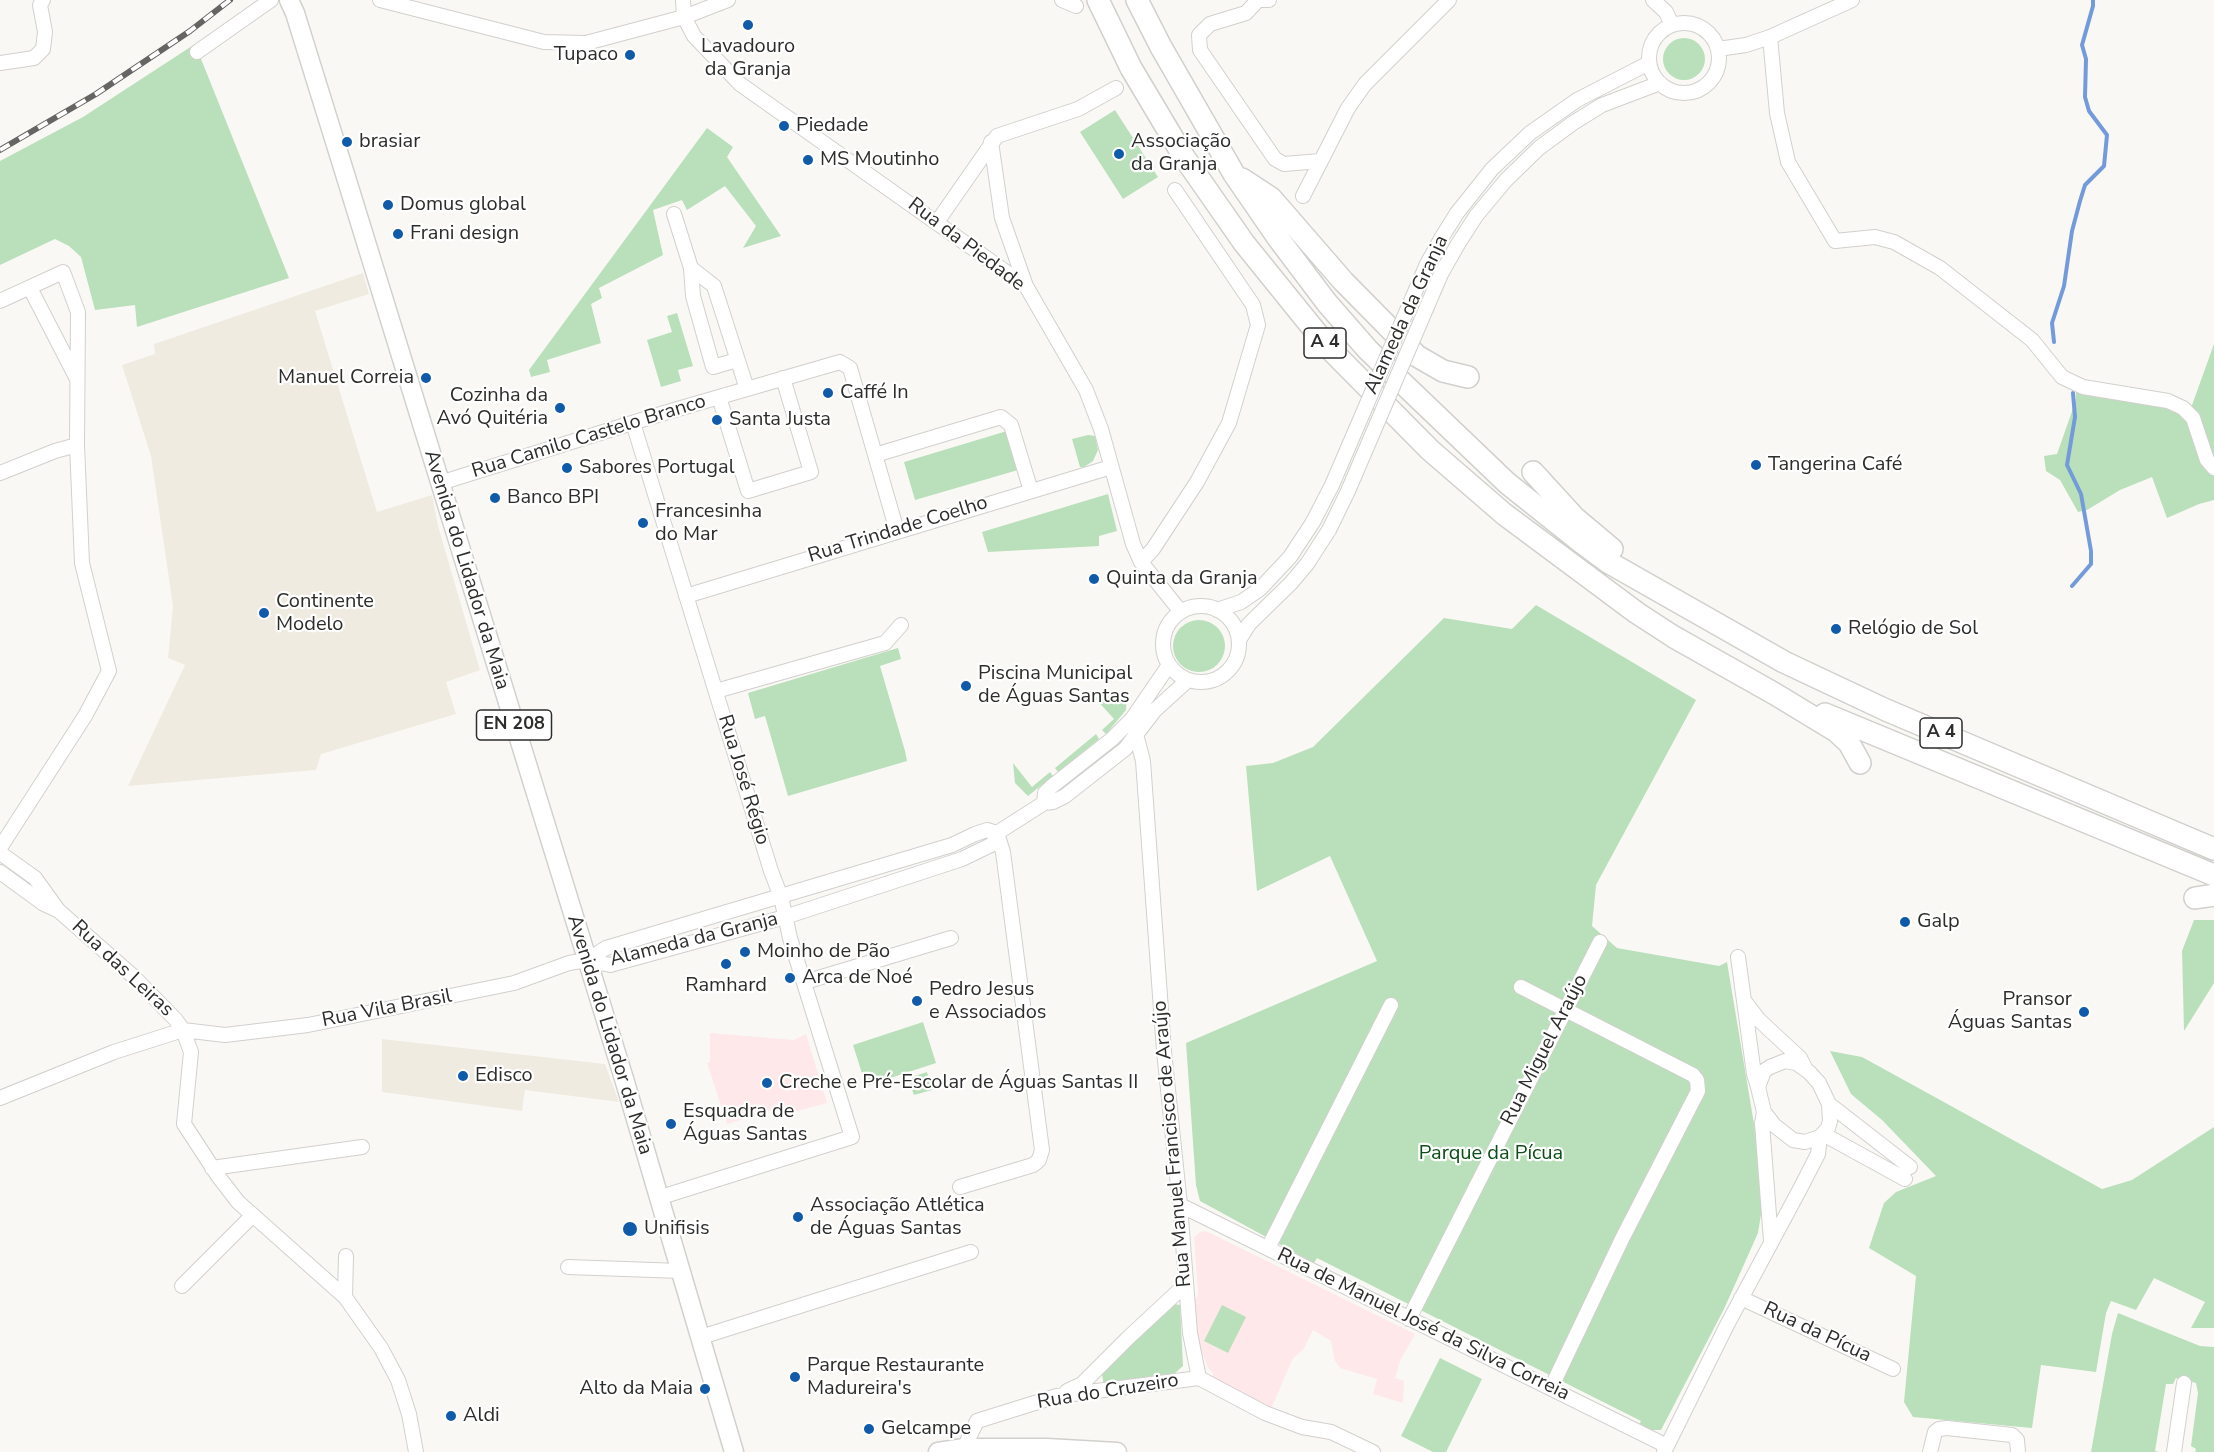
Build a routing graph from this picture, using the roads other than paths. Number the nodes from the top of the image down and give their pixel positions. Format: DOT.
graph roads {
  1 [pos="271,0"];
  2 [pos="289,0"];
  3 [pos="380,0"];
  4 [pos="683,0"];
  5 [pos="728,0"];
  6 [pos="1062,0"];
  7 [pos="1098,0"];
  8 [pos="1137,0"];
  9 [pos="1258,0"];
  10 [pos="1269,0"];
  11 [pos="1449,0"];
  12 [pos="1653,0"];
  13 [pos="1852,0"];
  14 [pos="42,2"];
  15 [pos="1076,6"];
  16 [pos="684,16"];
  17 [pos="1672,26"];
  18 [pos="1770,37"];
  19 [pos="1718,49"];
  20 [pos="197,52"];
  21 [pos="0,63"];
  22 [pos="1650,63"];
  23 [pos="1660,83"];
  24 [pos="1116,88"];
  25 [pos="991,142"];
  26 [pos="1320,161"];
  27 [pos="1234,174"];
  28 [pos="1175,190"];
  29 [pos="1303,196"];
  30 [pos="674,214"];
  31 [pos="937,222"];
  32 [pos="691,268"];
  33 [pos="1026,286"];
  34 [pos="30,288"];
  35 [pos="0,301"];
  36 [pos="737,360"];
  37 [pos="1468,377"];
  38 [pos="783,378"];
  39 [pos="78,381"];
  40 [pos="747,389"];
  41 [pos="719,397"];
  42 [pos="633,423"];
  43 [pos="77,445"];
  44 [pos="875,455"];
  45 [pos="1111,467"];
  46 [pos="2214,468"];
  47 [pos="1533,472"];
  48 [pos="0,473"];
  49 [pos="440,483"];
  50 [pos="1031,490"];
  51 [pos="897,531"];
  52 [pos="1141,562"];
  53 [pos="686,596"];
  54 [pos="1675,601"];
  55 [pos="1217,610"];
  56 [pos="1181,612"];
  57 [pos="901,625"];
  58 [pos="1239,640"];
  59 [pos="1169,665"];
  60 [pos="1188,680"];
  61 [pos="716,691"];
  62 [pos="1775,694"];
  63 [pos="1132,719"];
  64 [pos="1137,735"];
  65 [pos="1860,763"];
  66 [pos="1044,803"];
  67 [pos="997,833"];
  68 [pos="0,848"];
  69 [pos="2214,849"];
  70 [pos="0,853"];
  71 [pos="0,872"];
  72 [pos="2214,875"];
  73 [pos="781,897"];
  74 [pos="58,910"];
  75 [pos="785,917"];
  76 [pos="951,938"];
  77 [pos="1600,942"];
  78 [pos="1738,957"];
  79 [pos="587,960"];
  80 [pos="805,982"];
  81 [pos="1521,987"];
  82 [pos="1745,1002"];
  83 [pos="1391,1005"];
  84 [pos="1565,1009"];
  85 [pos="183,1030"];
  86 [pos="1807,1070"];
  87 [pos="1758,1087"];
  88 [pos="0,1098"];
  89 [pos="1829,1104"];
  90 [pos="1764,1112"];
  91 [pos="1821,1136"];
  92 [pos="362,1147"];
  93 [pos="212,1168"];
  94 [pos="960,1187"];
  95 [pos="658,1198"];
  96 [pos="1180,1205"];
  97 [pos="253,1215"];
  98 [pos="1771,1243"];
  99 [pos="1268,1248"];
  100 [pos="970,1252"];
  101 [pos="568,1267"];
  102 [pos="681,1271"];
  103 [pos="320,1274"];
  104 [pos="1185,1285"];
  105 [pos="182,1286"];
  106 [pos="345,1297"];
  107 [pos="1741,1298"];
  108 [pos="1409,1319"];
  109 [pos="701,1337"];
  110 [pos="1893,1369"];
  111 [pos="1199,1378"];
  112 [pos="2184,1383"];
  113 [pos="1551,1389"];
  114 [pos="1057,1396"];
  115 [pos="964,1448"];
  116 [pos="1666,1449"];
  117 [pos="416,1452"];
  118 [pos="734,1452"];
  119 [pos="938,1452"];
  120 [pos="1117,1452"];
  121 [pos="1373,1452"];
  122 [pos="1930,1452"];
  123 [pos="2018,1452"];
  124 [pos="2174,1452"];
  1 -- 20 [label="street"];
  2 -- 49 [label="main road, Avenida do Lidador da Maia / EN 208"];
  3 -- 16 [label="street"];
  4 -- 16 [label="street"];
  5 -- 16 [label="street"];
  6 -- 15 [label="street"];
  7 -- 62 [label="highway, A 4"];
  8 -- 27 [label="highway, A 4"];
  9 -- 10 [label="street"];
  9 -- 26 [label="street"];
  11 -- 26 [label="street"];
  12 -- 17 [label="street"];
  13 -- 18 [label="street"];
  14 -- 21 [label="street"];
  16 -- 31 [label="street, Rua da Piedade"];
  17 -- 19 [label="street"];
  17 -- 22 [label="street"];
  18 -- 19 [label="street"];
  18 -- 46 [label="street"];
  19 -- 23 [label="street"];
  22 -- 23 [label="street"];
  22 -- 55 [label="street, Alameda da Granja, bridge"];
  23 -- 58 [label="street, Alameda da Granja, bridge"];
  24 -- 25 [label="street"];
  25 -- 31 [label="street"];
  25 -- 33 [label="street"];
  26 -- 29 [label="street"];
  27 -- 37 [label="highway"];
  27 -- 54 [label="highway, A 4"];
  28 -- 52 [label="street"];
  30 -- 32 [label="street"];
  31 -- 33 [label="street, Rua da Piedade"];
  32 -- 36 [label="street"];
  32 -- 36 [label="street"];
  33 -- 45 [label="street, Rua da Piedade"];
  34 -- 35 [label="street"];
  34 -- 39 [label="street"];
  34 -- 39 [label="street"];
  36 -- 40 [label="street"];
  38 -- 40 [label="street, Rua Camilo Castelo Branco"];
  38 -- 41 [label="street"];
  38 -- 44 [label="street, Rua Camilo Castelo Branco"];
  39 -- 43 [label="street"];
  40 -- 41 [label="street, Rua Camilo Castelo Branco"];
  41 -- 42 [label="street, Rua Camilo Castelo Branco"];
  42 -- 49 [label="street, Rua Camilo Castelo Branco"];
  42 -- 53 [label="street, Rua José Régio"];
  43 -- 48 [label="street"];
  43 -- 68 [label="street"];
  44 -- 50 [label="street"];
  44 -- 51 [label="street, Rua Camilo Castelo Branco"];
  45 -- 50 [label="street, Rua Trindade Coelho"];
  45 -- 52 [label="street, Rua da Piedade"];
  47 -- 54 [label="highway"];
  49 -- 79 [label="main road, Avenida do Lidador da Maia / EN 208"];
  50 -- 51 [label="street, Rua Trindade Coelho"];
  51 -- 53 [label="street, Rua Trindade Coelho"];
  52 -- 56 [label="street, Rua da Piedade"];
  53 -- 61 [label="street, Rua José Régio"];
  54 -- 69 [label="highway, A 4"];
  55 -- 56 [label="street, Alameda da Granja"];
  55 -- 58 [label="street"];
  56 -- 59 [label="street"];
  57 -- 61 [label="street"];
  58 -- 60 [label="street, Alameda da Granja"];
  59 -- 60 [label="street"];
  59 -- 63 [label="street, Alameda da Granja"];
  60 -- 64 [label="street, Alameda da Granja"];
  61 -- 73 [label="street, Rua José Régio"];
  62 -- 65 [label="highway"];
  62 -- 72 [label="highway, A 4"];
  63 -- 64 [label="street, Rua Manuel Francisco de Araújo"];
  63 -- 66 [label="street, Alameda da Granja"];
  64 -- 66 [label="street, Alameda da Granja"];
  64 -- 96 [label="street, Rua Manuel Francisco de Araújo"];
  66 -- 67 [label="street, Alameda da Granja"];
  67 -- 73 [label="street, Alameda da Granja"];
  67 -- 75 [label="street, Alameda da Granja"];
  67 -- 94 [label="street"];
  70 -- 74 [label="street, Rua das Leiras"];
  71 -- 74 [label="street, Rua das Leiras"];
  73 -- 75 [label="street, Rua José Régio"];
  73 -- 79 [label="street, Alameda da Granja"];
  74 -- 85 [label="street, Rua das Leiras"];
  75 -- 79 [label="street, Alameda da Granja"];
  75 -- 80 [label="street, Rua José Régio"];
  76 -- 80 [label="street"];
  77 -- 84 [label="street, Rua Miguel Araújo"];
  78 -- 82 [label="street"];
  79 -- 85 [label="street, Rua Vila Brasil"];
  79 -- 95 [label="main road, Avenida do Lidador da Maia / EN 208"];
  80 -- 95 [label="street, Rua José Régio"];
  81 -- 84 [label="street"];
  82 -- 86 [label="street"];
  82 -- 87 [label="street"];
  83 -- 99 [label="street"];
  84 -- 108 [label="street, Rua Miguel Araújo"];
  84 -- 113 [label="street"];
  85 -- 88 [label="street"];
  85 -- 93 [label="street"];
  86 -- 87 [label="street"];
  86 -- 89 [label="street"];
  87 -- 90 [label="street"];
  89 -- 91 [label="street"];
  89 -- 91 [label="street"];
  90 -- 91 [label="street"];
  90 -- 98 [label="street"];
  91 -- 98 [label="street"];
  92 -- 93 [label="street"];
  93 -- 97 [label="street"];
  95 -- 102 [label="main road, Avenida do Lidador da Maia / EN 208"];
  96 -- 99 [label="street, Rua de Manuel José da Silva Correia"];
  96 -- 104 [label="street, Rua Manuel Francisco de Araújo"];
  97 -- 103 [label="street"];
  97 -- 105 [label="street"];
  98 -- 107 [label="street"];
  99 -- 108 [label="street, Rua de Manuel José da Silva Correia"];
  100 -- 109 [label="street"];
  101 -- 102 [label="street"];
  102 -- 109 [label="main road, Avenida do Lidador da Maia / EN 208"];
  103 -- 106 [label="street"];
  103 -- 106 [label="street"];
  104 -- 111 [label="street, Rua Manuel Francisco de Araújo"];
  104 -- 114 [label="street"];
  106 -- 117 [label="street"];
  107 -- 110 [label="street, Rua da Pícua"];
  107 -- 116 [label="street"];
  108 -- 113 [label="street, Rua de Manuel José da Silva Correia"];
  109 -- 118 [label="main road, Avenida do Lidador da Maia / EN 208"];
  111 -- 114 [label="street, Rua do Cruzeiro"];
  111 -- 121 [label="street"];
  112 -- 124 [label="street"];
  113 -- 116 [label="street, Rua de Manuel José da Silva Correia"];
  114 -- 115 [label="street, Rua do Cruzeiro"];
  115 -- 119 [label="main road"];
  115 -- 120 [label="main road"];
  122 -- 123 [label="street"];
}
